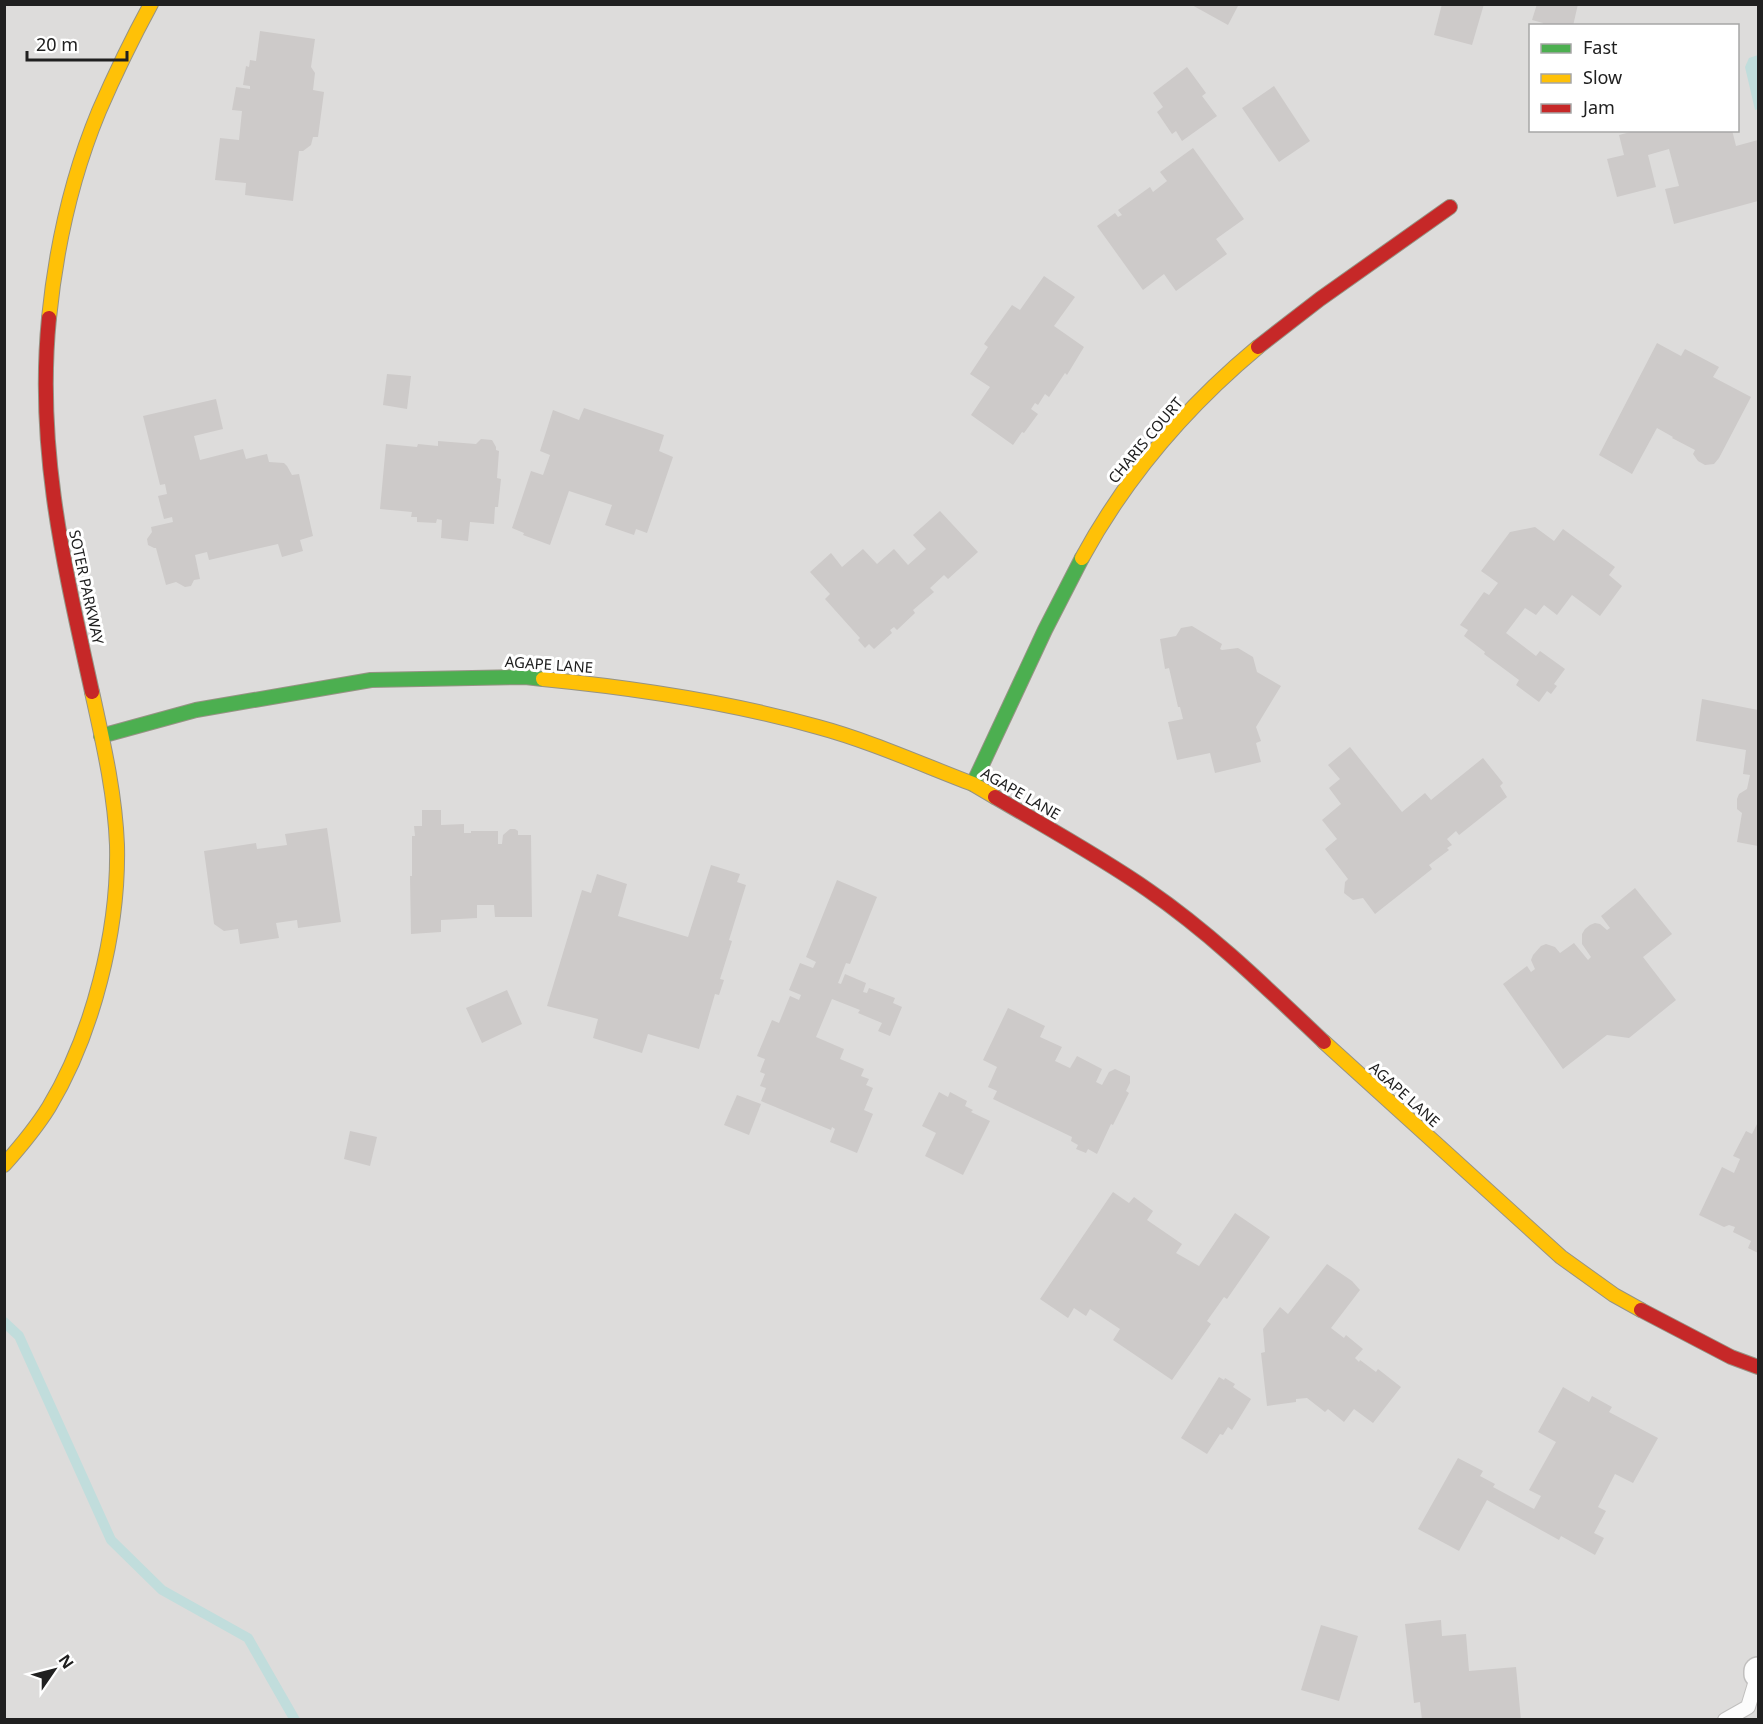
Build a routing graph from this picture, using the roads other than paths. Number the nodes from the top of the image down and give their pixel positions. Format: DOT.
graph roads {
  1 [pos="151,4"];
  2 [pos="1450,207"];
  3 [pos="101,736"];
  4 [pos="973,784"];
  5 [pos="4,1165"];
  6 [pos="1758,1367"];
  7 [pos="1758,1673"];
  8 [pos="1725,1719"];
  1 -- 3 [label="street, SOTER PARKWAY"];
  2 -- 4 [label="street, CHARIS COURT"];
  3 -- 4 [label="street, AGAPE LANE"];
  3 -- 5 [label="street, SOTER PARKWAY"];
  4 -- 6 [label="street, AGAPE LANE"];
  7 -- 8 [label="lane"];
}
